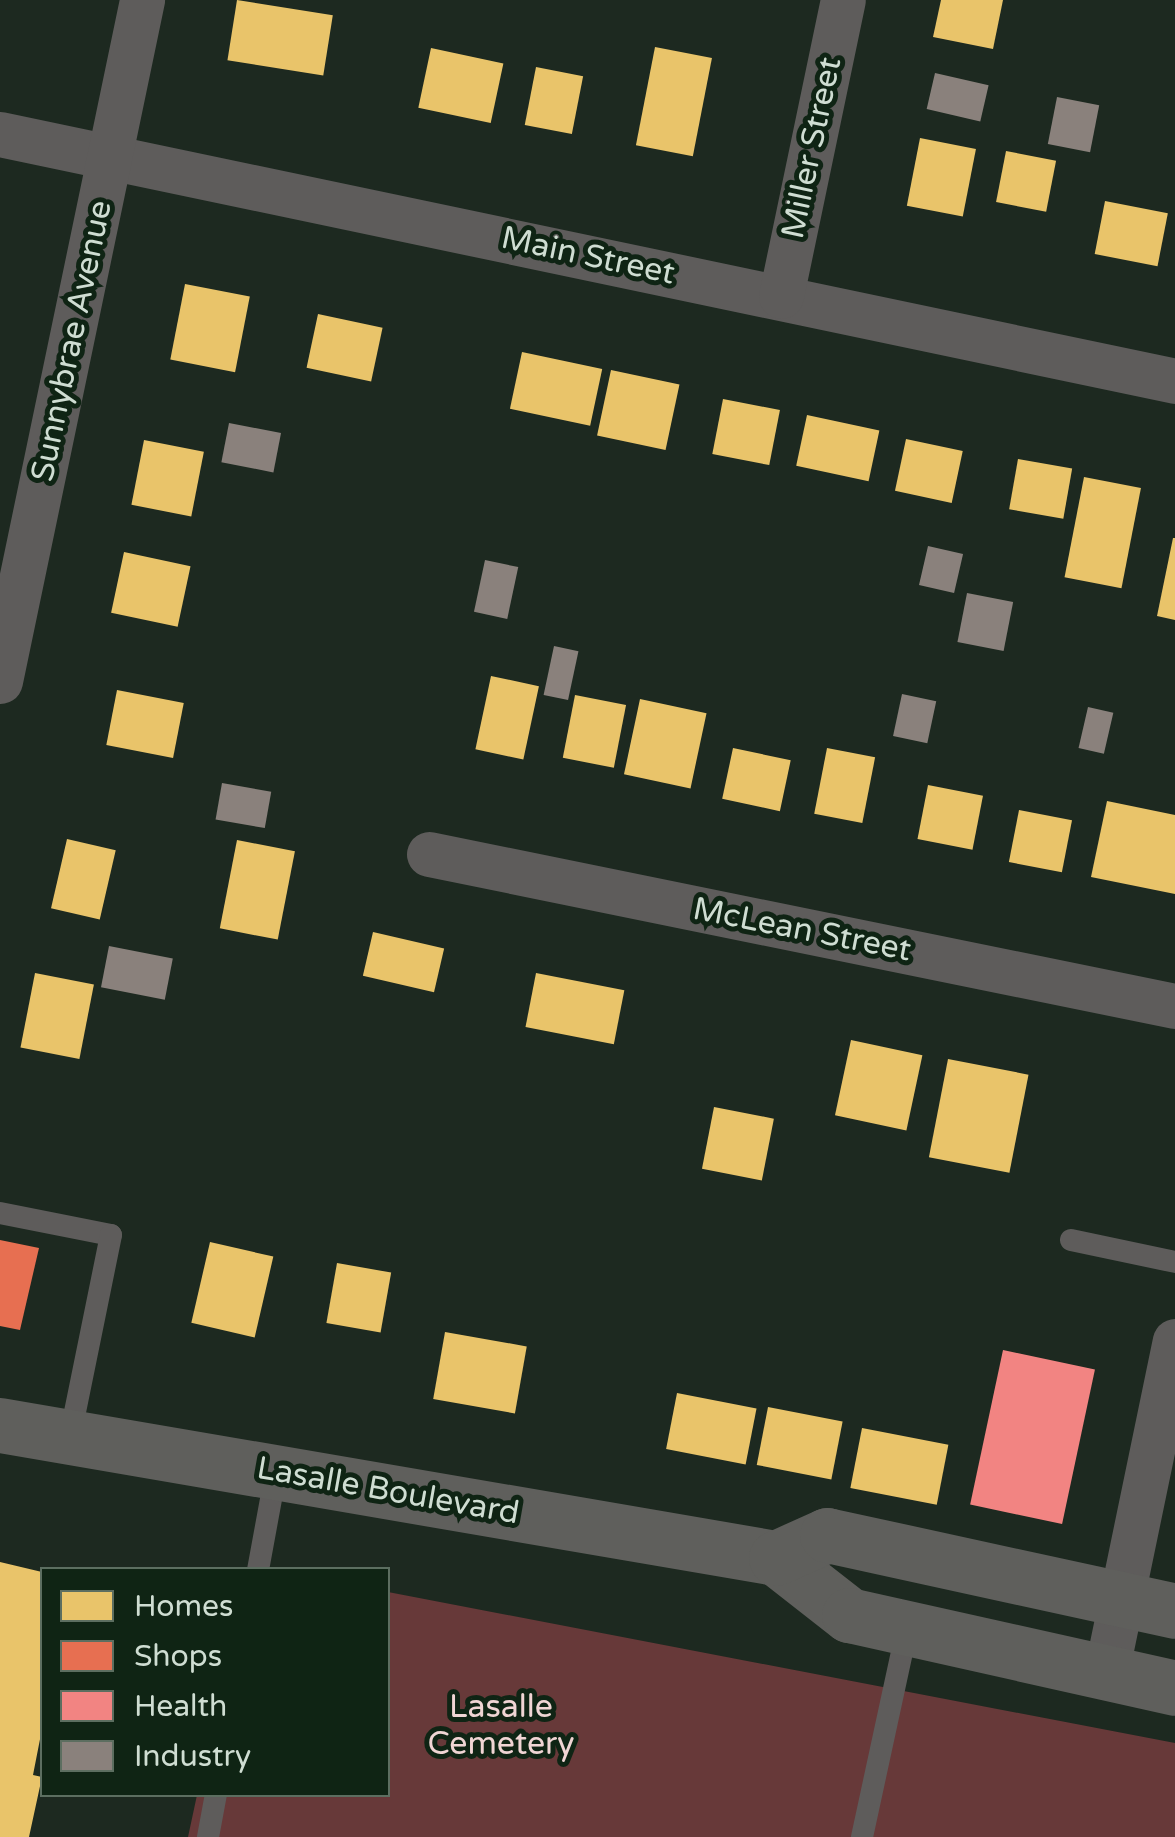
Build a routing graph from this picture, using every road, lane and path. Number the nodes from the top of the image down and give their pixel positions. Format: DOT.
graph roads {
  1 [pos="142,0"];
  2 [pos="843,0"];
  3 [pos="0,134"];
  4 [pos="110,157"];
  5 [pos="782,296"];
  6 [pos="1175,381"];
  7 [pos="0,681"];
  8 [pos="429,854"];
  9 [pos="1175,1006"];
  10 [pos="0,1214"];
  11 [pos="1070,1240"];
  12 [pos="1175,1262"];
  13 [pos="1175,1341"];
  14 [pos="0,1425"];
  15 [pos="70,1437"];
  16 [pos="276,1472"];
  17 [pos="776,1558"];
  18 [pos="259,1567"];
  19 [pos="1121,1600"];
  20 [pos="1175,1611"];
  21 [pos="907,1629"];
  22 [pos="1106,1673"];
  23 [pos="1175,1688"];
  24 [pos="215,1797"];
  25 [pos="208,1837"];
  26 [pos="862,1837"];
  1 -- 4 [label="street, Sunnybrae Avenue"];
  2 -- 5 [label="street, Miller Street"];
  3 -- 4 [label="street, Main Street"];
  4 -- 5 [label="street, Main Street"];
  4 -- 7 [label="street, Sunnybrae Avenue"];
  5 -- 6 [label="street, Main Street"];
  8 -- 9 [label="street, McLean Street"];
  10 -- 15 [label="lane"];
  11 -- 12 [label="lane"];
  13 -- 19 [label="street"];
  14 -- 15 [label="main road, Lasalle Boulevard"];
  15 -- 16 [label="main road, Lasalle Boulevard"];
  16 -- 17 [label="main road, Lasalle Boulevard"];
  16 -- 18 [label="lane"];
  17 -- 19 [label="main road"];
  17 -- 21 [label="main road, Lasalle Boulevard"];
  19 -- 20 [label="main road"];
  19 -- 22 [label="street"];
  21 -- 22 [label="main road, Lasalle Boulevard"];
  21 -- 26 [label="lane"];
  22 -- 23 [label="main road, Lasalle Boulevard"];
  24 -- 25 [label="lane"];
}
